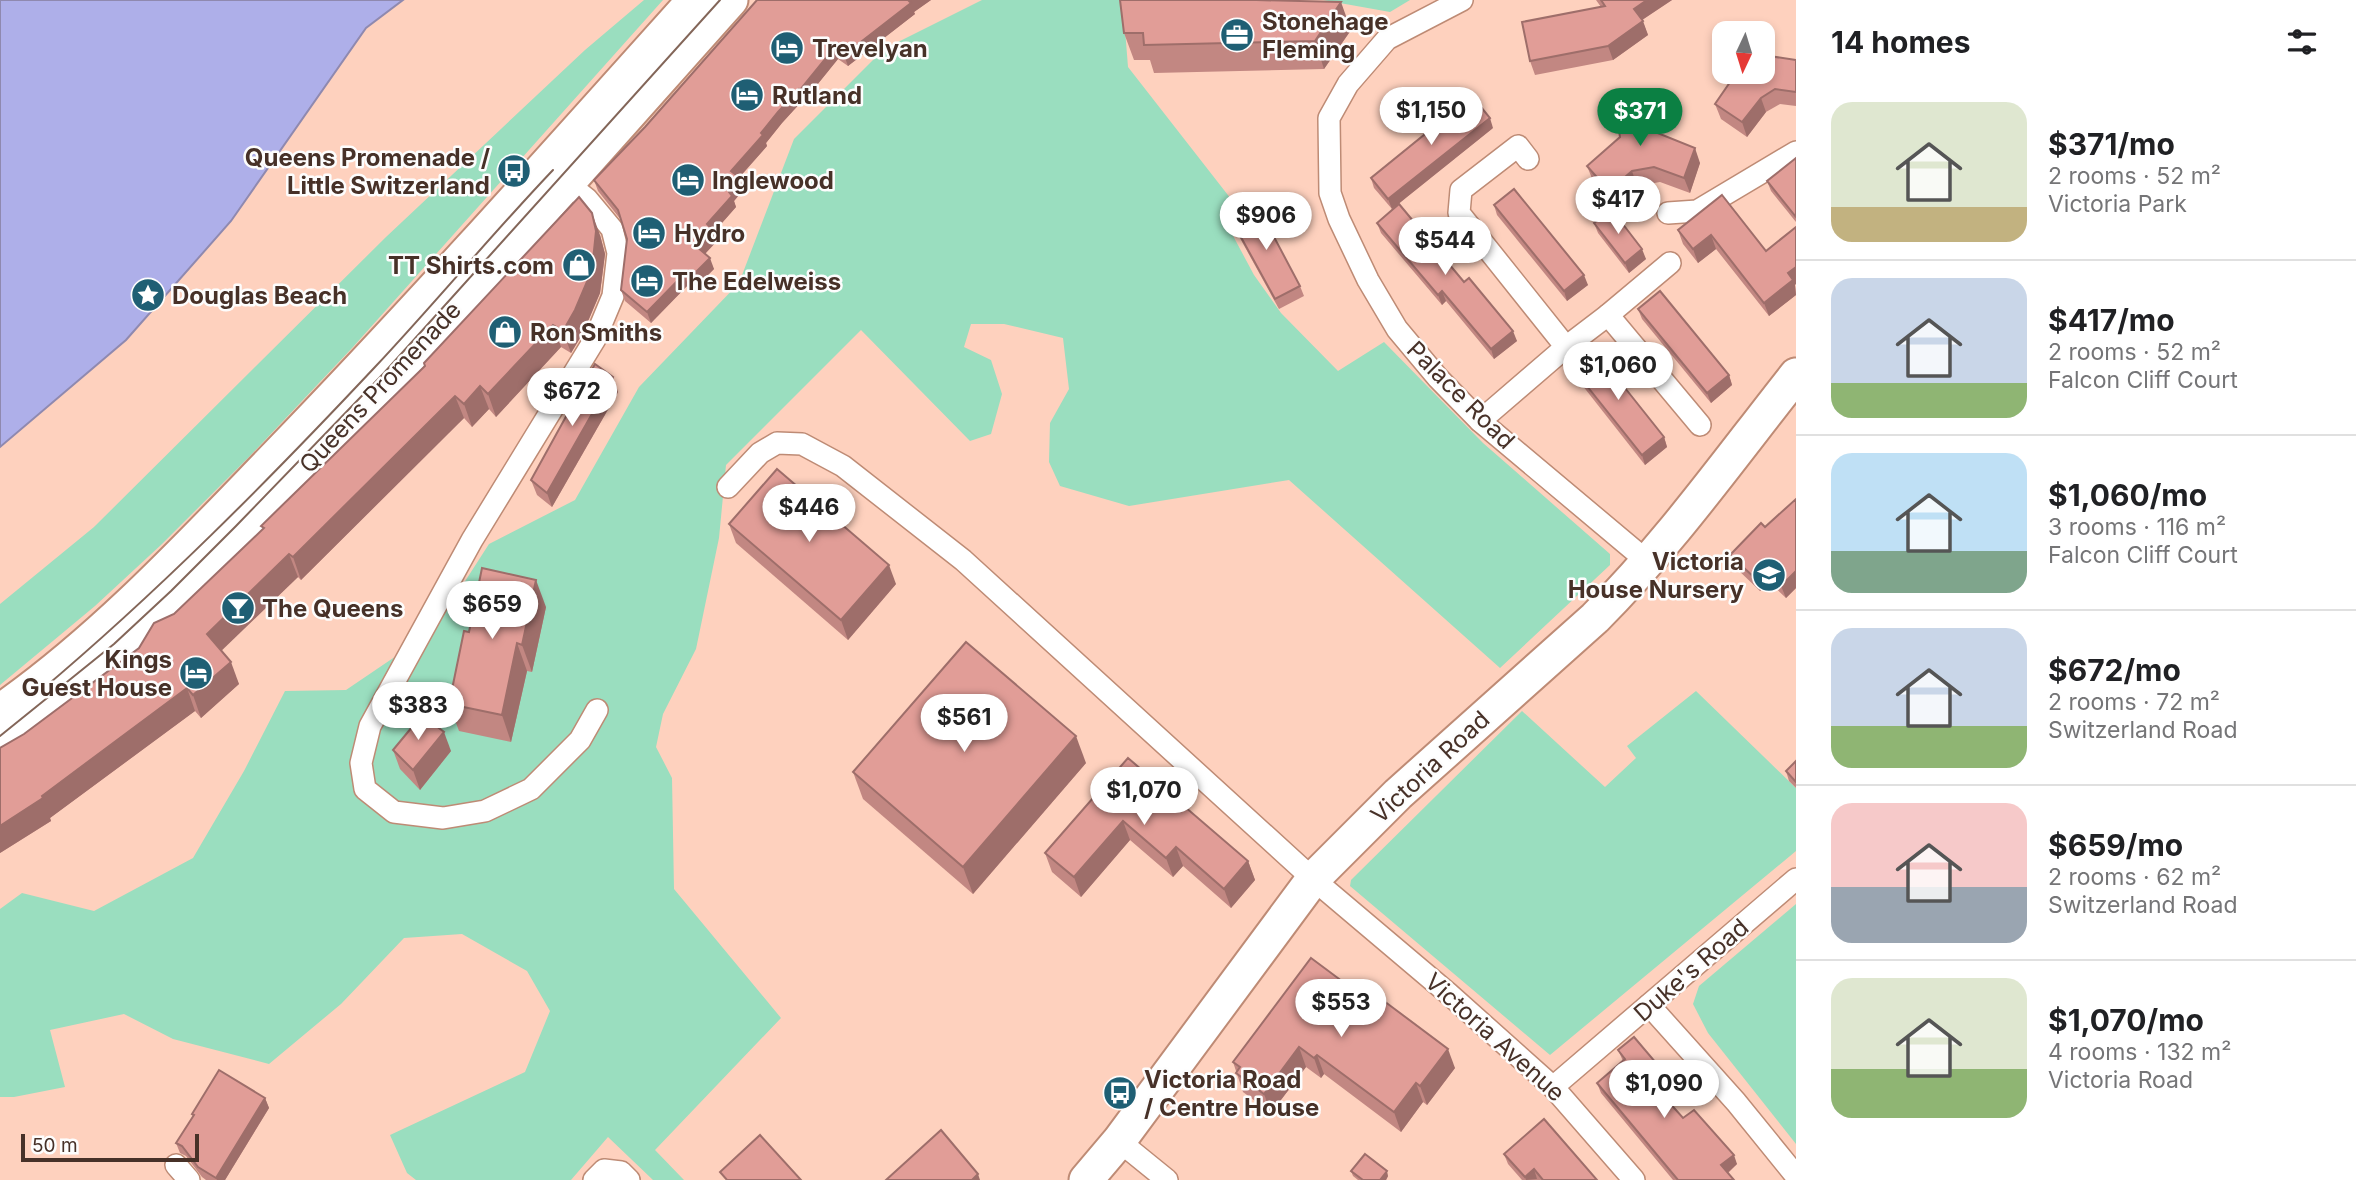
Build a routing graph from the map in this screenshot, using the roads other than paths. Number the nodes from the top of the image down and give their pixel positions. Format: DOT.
graph roads {
  1 [pos="694,0"];
  2 [pos="731,0"];
  3 [pos="1462,0"];
  4 [pos="1796,152"];
  5 [pos="1528,159"];
  6 [pos="557,174"];
  7 [pos="1668,213"];
  8 [pos="1670,263"];
  9 [pos="1608,315"];
  10 [pos="1566,347"];
  11 [pos="1796,375"];
  12 [pos="1480,421"];
  13 [pos="1700,425"];
  14 [pos="728,487"];
  15 [pos="1648,562"];
  16 [pos="0,710"];
  17 [pos="597,710"];
  18 [pos="0,745"];
  19 [pos="1313,879"];
  20 [pos="1796,879"];
  21 [pos="1649,1005"];
  22 [pos="1553,1087"];
  23 [pos="1119,1141"];
  24 [pos="1796,1176"];
  25 [pos="594,1180"];
  26 [pos="629,1180"];
  27 [pos="1086,1180"];
  28 [pos="1167,1180"];
  29 [pos="1634,1180"];
  1 -- 6 [label="main road, Queens Promenade"];
  2 -- 6 [label="main road, Queens Promenade"];
  3 -- 12 [label="street, Palace Road"];
  4 -- 7 [label="street"];
  5 -- 10 [label="street"];
  6 -- 16 [label="main road, Queens Promenade"];
  6 -- 17 [label="street"];
  6 -- 18 [label="main road, Queens Promenade"];
  8 -- 9 [label="street"];
  9 -- 10 [label="street"];
  9 -- 13 [label="street"];
  10 -- 12 [label="street"];
  11 -- 15 [label="main road, Victoria Road"];
  12 -- 15 [label="street, Palace Road"];
  14 -- 19 [label="street, Victoria Avenue"];
  15 -- 19 [label="main road, Victoria Road"];
  19 -- 22 [label="street, Victoria Avenue"];
  19 -- 23 [label="main road, Victoria Road"];
  20 -- 21 [label="street, Duke's Road"];
  21 -- 22 [label="street, Duke's Road"];
  21 -- 24 [label="street"];
  22 -- 29 [label="street, Victoria Avenue"];
  23 -- 27 [label="main road, Victoria Road"];
  23 -- 28 [label="street"];
  25 -- 26 [label="street"];
}
